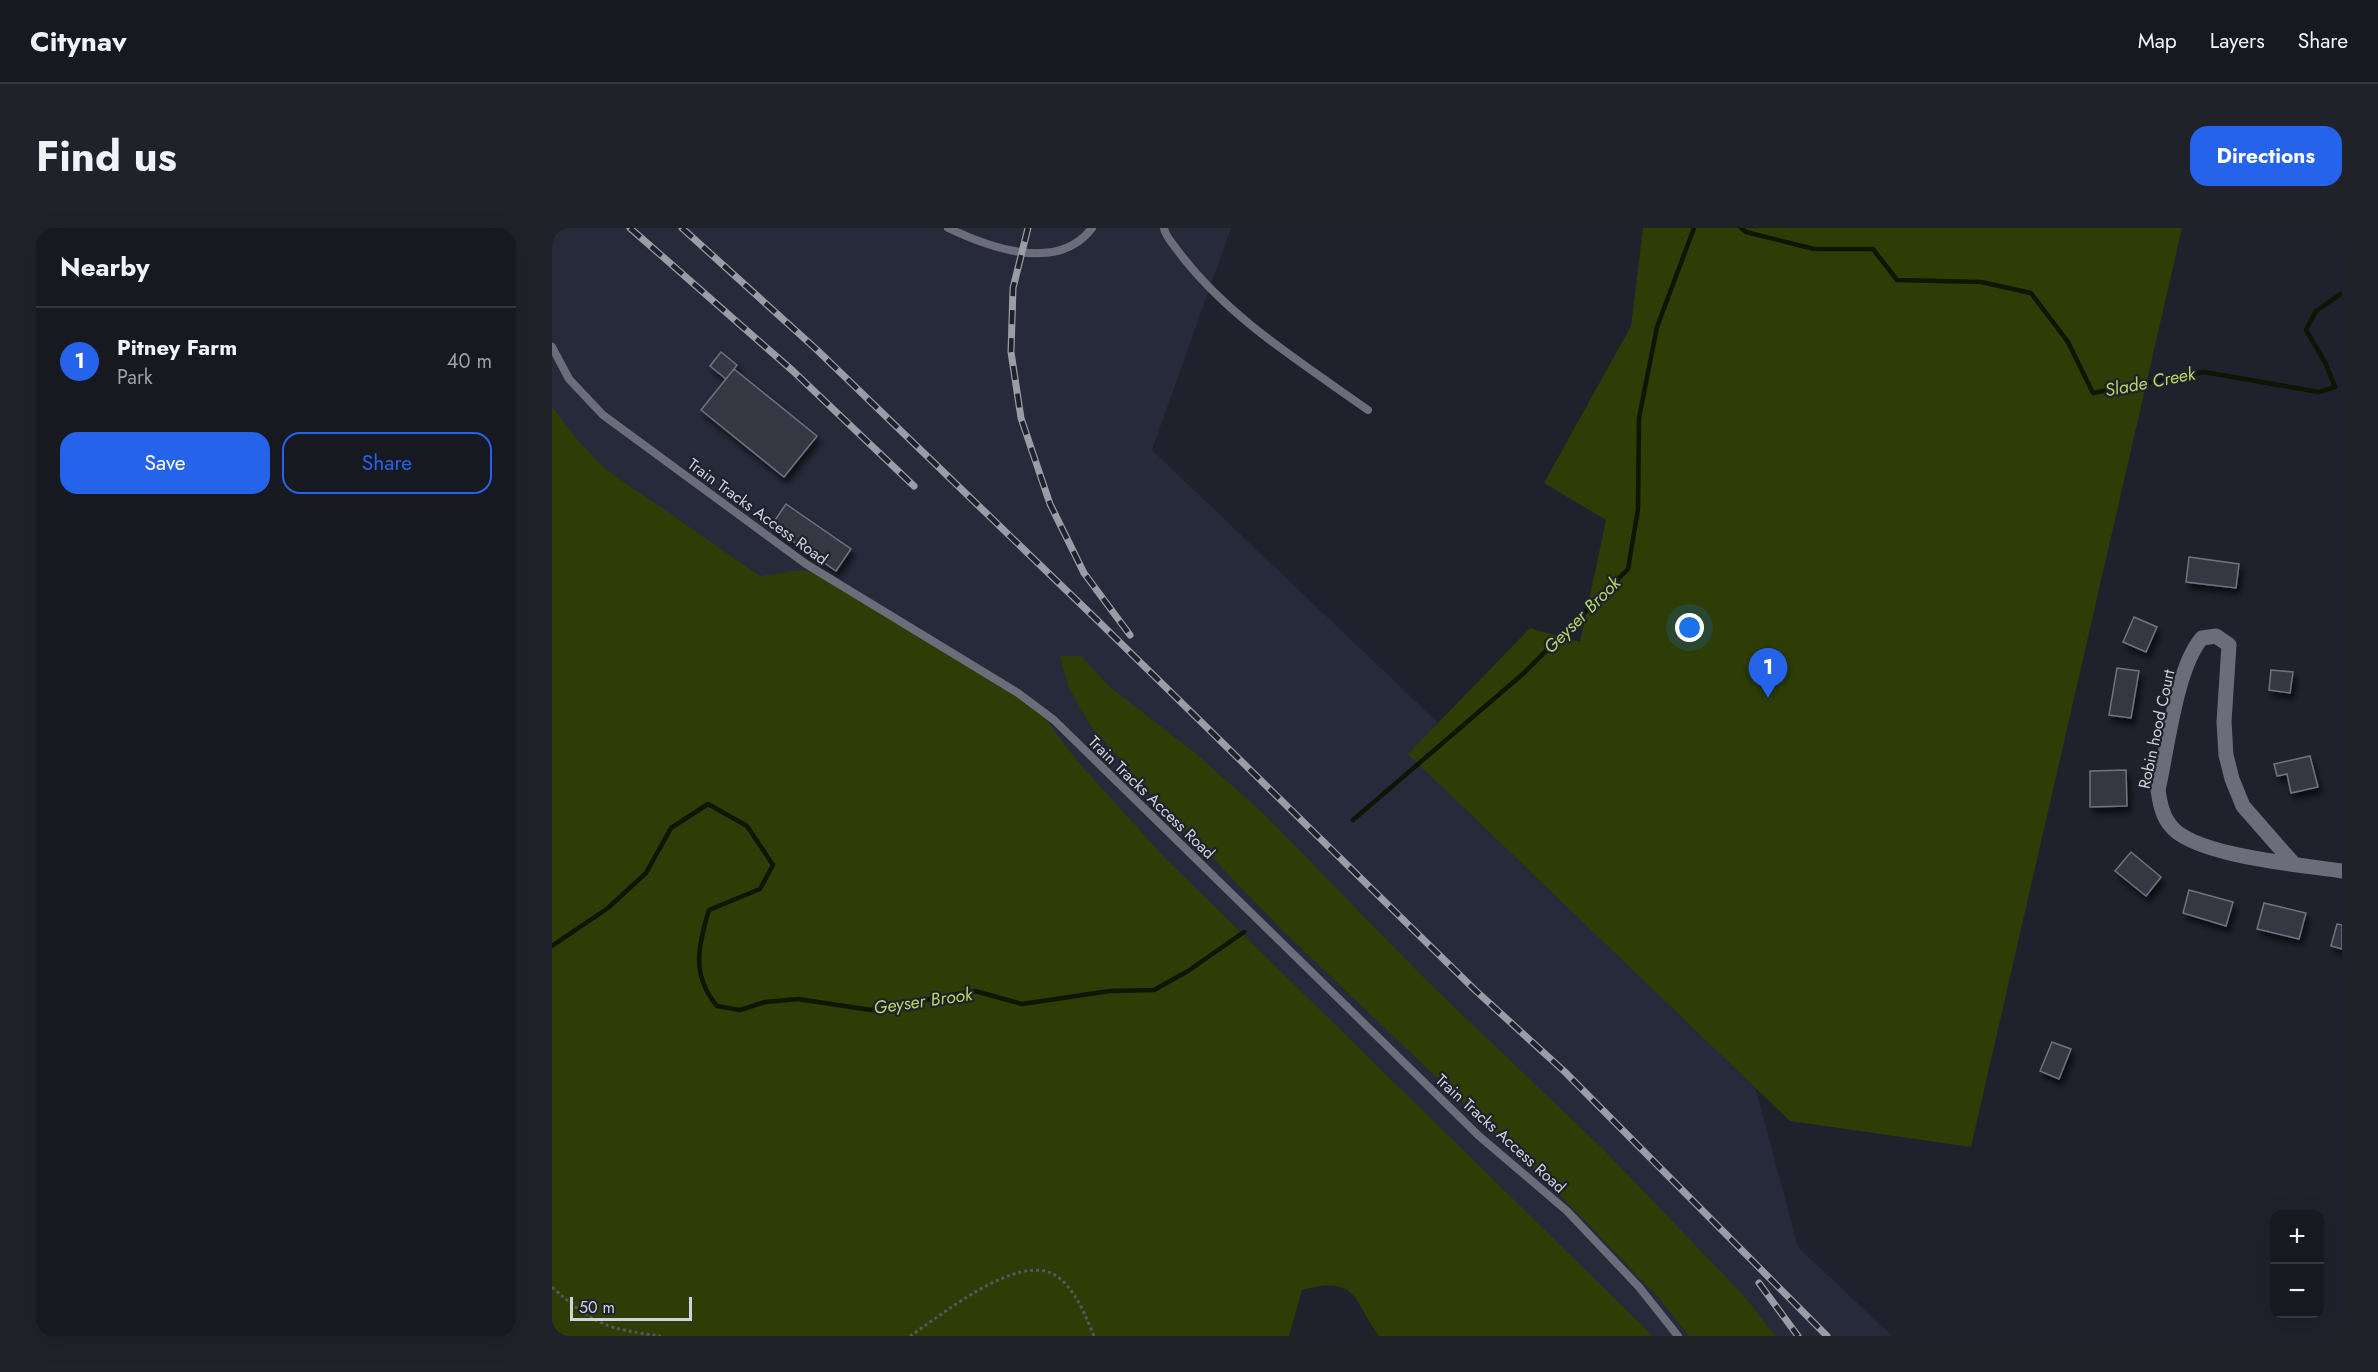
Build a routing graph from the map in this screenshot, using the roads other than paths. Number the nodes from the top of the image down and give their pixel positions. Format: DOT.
graph roads {
  1 [pos="948,228"];
  2 [pos="1092,228"];
  3 [pos="1164,228"];
  4 [pos="552,347"];
  5 [pos="1368,410"];
  6 [pos="2293,863"];
  7 [pos="2342,871"];
  8 [pos="1678,1336"];
  1 -- 2 [label="lane"];
  3 -- 5 [label="lane"];
  4 -- 8 [label="lane, Train Tracks Access Road"];
  6 -- 6 [label="street, Robin hood Court"];
  6 -- 7 [label="street, Robin hood Court"];
}
